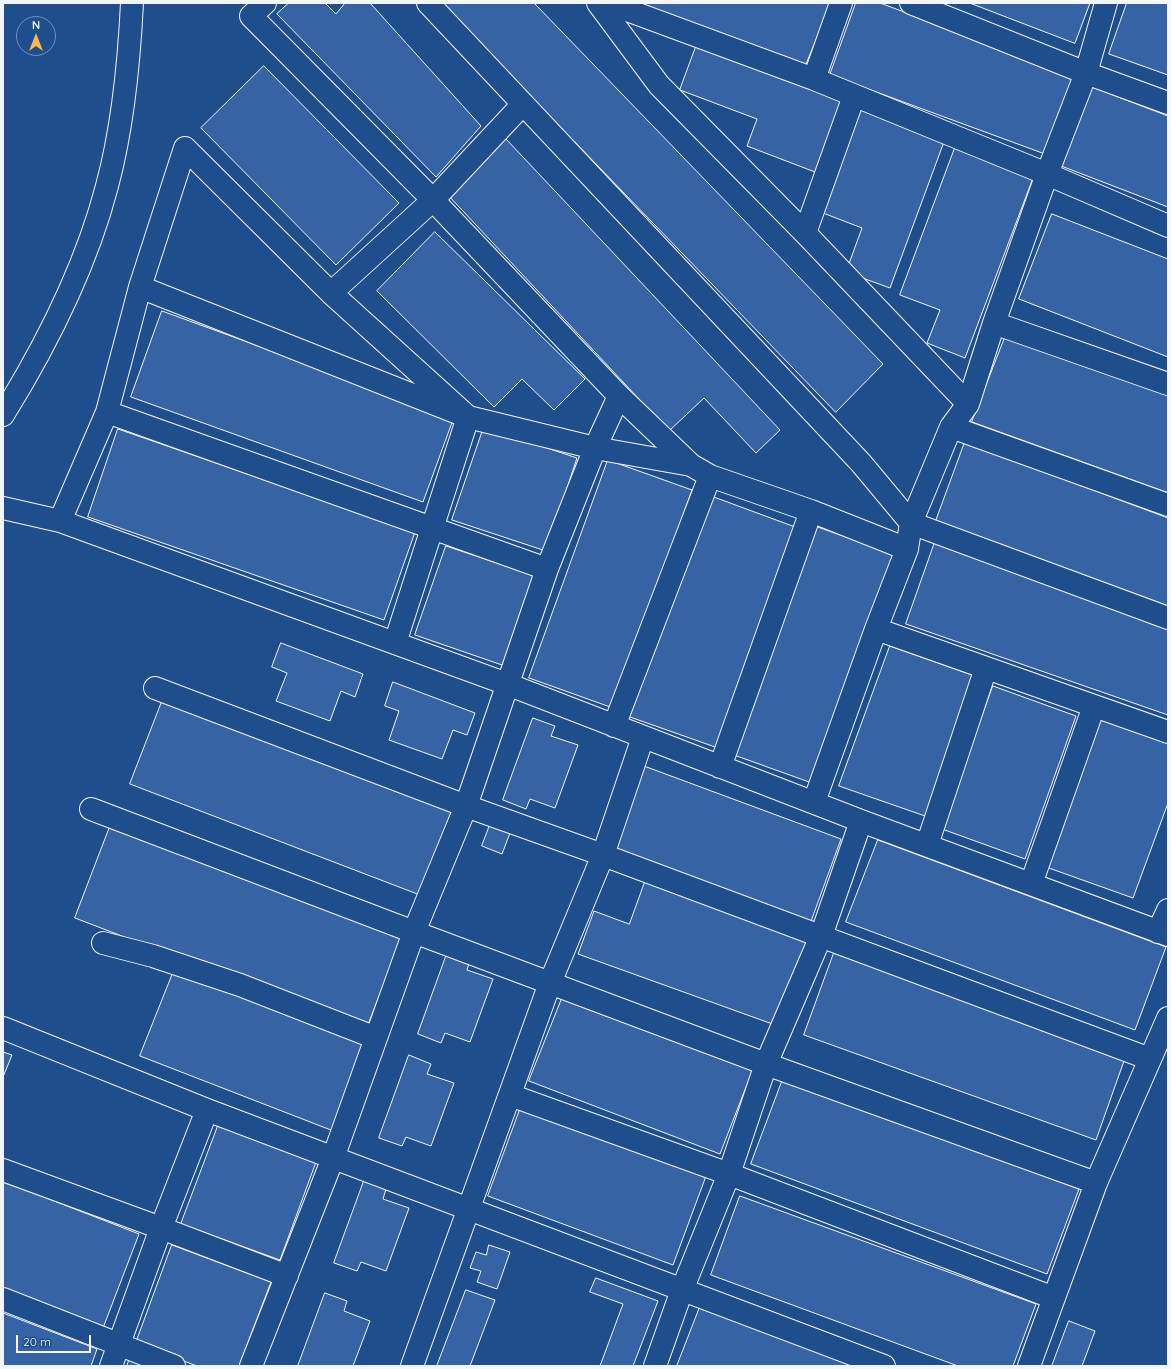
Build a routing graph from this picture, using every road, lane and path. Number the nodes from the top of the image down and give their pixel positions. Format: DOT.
graph roads {
  1 [pos="132,3"];
  2 [pos="264,3"];
  3 [pos="428,3"];
  4 [pos="598,3"];
  5 [pos="608,3"];
  6 [pos="841,3"];
  7 [pos="911,3"];
  8 [pos="1106,3"];
  9 [pos="1086,74"];
  10 [pos="814,79"];
  11 [pos="854,96"];
  12 [pos="1168,103"];
  13 [pos="523,104"];
  14 [pos="1047,174"];
  15 [pos="433,200"];
  16 [pos="1168,226"];
  17 [pos="805,233"];
  18 [pos="140,287"];
  19 [pos="331,293"];
  20 [pos="994,323"];
  21 [pos="1168,384"];
  22 [pos="619,396"];
  23 [pos="968,404"];
  24 [pos="107,412"];
  25 [pos="3,415"];
  26 [pos="468,417"];
  27 [pos="951,427"];
  28 [pos="594,448"];
  29 [pos="691,465"];
  30 [pos="710,476"];
  31 [pos="1168,505"];
  32 [pos="3,508"];
  33 [pos="810,511"];
  34 [pos="60,521"];
  35 [pos="911,523"];
  36 [pos="433,528"];
  37 [pos="907,549"];
  38 [pos="547,568"];
  39 [pos="1168,618"];
  40 [pos="876,629"];
  41 [pos="395,644"];
  42 [pos="986,668"];
  43 [pos="507,684"];
  44 [pos="155,688"];
  45 [pos="1094,706"];
  46 [pos="614,726"];
  47 [pos="1168,732"];
  48 [pos="643,737"];
  49 [pos="720,767"];
  50 [pos="814,802"];
  51 [pos="466,806"];
  52 [pos="91,809"];
  53 [pos="861,821"];
  54 [pos="926,846"];
  55 [pos="603,855"];
  56 [pos="1031,884"];
  57 [pos="1168,910"];
  58 [pos="414,932"];
  59 [pos="1163,934"];
  60 [pos="821,936"];
  61 [pos="103,943"];
  62 [pos="550,983"];
  63 [pos="1168,1018"];
  64 [pos="3,1028"];
  65 [pos="376,1038"];
  66 [pos="1150,1059"];
  67 [pos="766,1064"];
  68 [pos="510,1095"];
  69 [pos="207,1110"];
  70 [pos="333,1158"];
  71 [pos="3,1170"];
  72 [pos="729,1174"];
  73 [pos="1096,1183"];
  74 [pos="469,1208"];
  75 [pos="161,1228"];
  76 [pos="287,1276"];
  77 [pos="682,1290"];
  78 [pos="1054,1298"];
  79 [pos="3,1299"];
  80 [pos="119,1345"];
  81 [pos="111,1366"];
  82 [pos="174,1366"];
  83 [pos="251,1366"];
  84 [pos="412,1366"];
  85 [pos="655,1366"];
  86 [pos="884,1366"];
  87 [pos="1029,1366"];
  1 -- 25 [label="street"];
  2 -- 15 [label="street"];
  3 -- 13 [label="street"];
  4 -- 17 [label="street"];
  5 -- 10 [label="street"];
  6 -- 10 [label="street"];
  7 -- 9 [label="street"];
  8 -- 9 [label="street"];
  9 -- 12 [label="street"];
  9 -- 14 [label="street"];
  10 -- 11 [label="street"];
  11 -- 14 [label="street"];
  11 -- 17 [label="street"];
  13 -- 15 [label="street"];
  13 -- 35 [label="street"];
  14 -- 16 [label="street"];
  14 -- 20 [label="street"];
  15 -- 19 [label="street"];
  15 -- 22 [label="street"];
  17 -- 23 [label="street"];
  18 -- 19 [label="street"];
  18 -- 24 [label="street"];
  18 -- 26 [label="street"];
  19 -- 26 [label="street"];
  20 -- 21 [label="street"];
  20 -- 23 [label="street"];
  22 -- 28 [label="street"];
  22 -- 29 [label="street"];
  23 -- 27 [label="street"];
  24 -- 34 [label="street"];
  24 -- 36 [label="street"];
  26 -- 28 [label="street"];
  26 -- 36 [label="street"];
  27 -- 31 [label="street"];
  27 -- 35 [label="street"];
  28 -- 29 [label="street"];
  28 -- 38 [label="street"];
  29 -- 30 [label="street"];
  30 -- 33 [label="street"];
  30 -- 46 [label="street"];
  32 -- 34 [label="street"];
  33 -- 37 [label="street"];
  33 -- 49 [label="street"];
  34 -- 41 [label="street"];
  35 -- 37 [label="street"];
  35 -- 39 [label="street"];
  36 -- 38 [label="street"];
  36 -- 41 [label="street"];
  37 -- 40 [label="street"];
  38 -- 43 [label="street"];
  40 -- 42 [label="street"];
  40 -- 50 [label="street"];
  41 -- 43 [label="street"];
  42 -- 45 [label="street"];
  42 -- 54 [label="street"];
  43 -- 46 [label="street"];
  43 -- 51 [label="street"];
  44 -- 51 [label="street"];
  45 -- 47 [label="street"];
  45 -- 56 [label="street"];
  46 -- 48 [label="street"];
  48 -- 49 [label="street"];
  48 -- 55 [label="street"];
  49 -- 50 [label="street"];
  50 -- 53 [label="street"];
  51 -- 55 [label="street"];
  51 -- 58 [label="street"];
  52 -- 58 [label="street"];
  53 -- 54 [label="street"];
  53 -- 60 [label="street"];
  54 -- 56 [label="street"];
  55 -- 60 [label="street"];
  55 -- 62 [label="street"];
  56 -- 59 [label="street"];
  57 -- 59 [label="street"];
  58 -- 62 [label="street"];
  58 -- 65 [label="street"];
  60 -- 66 [label="street"];
  60 -- 67 [label="street"];
  61 -- 65 [label="street"];
  62 -- 67 [label="street"];
  62 -- 68 [label="street"];
  63 -- 66 [label="street"];
  64 -- 69 [label="street"];
  65 -- 70 [label="street"];
  66 -- 73 [label="street"];
  67 -- 72 [label="street"];
  67 -- 73 [label="street"];
  68 -- 72 [label="street"];
  68 -- 74 [label="street"];
  69 -- 70 [label="street"];
  69 -- 75 [label="street"];
  70 -- 74 [label="street"];
  70 -- 76 [label="street"];
  71 -- 75 [label="street"];
  72 -- 77 [label="street"];
  72 -- 78 [label="street"];
  73 -- 78 [label="street"];
  74 -- 77 [label="street"];
  74 -- 84 [label="street"];
  75 -- 76 [label="street"];
  75 -- 80 [label="street"];
  76 -- 83 [label="street"];
  77 -- 85 [label="street"];
  77 -- 86 [label="street"];
  78 -- 87 [label="street"];
  79 -- 80 [label="street"];
  80 -- 81 [label="street"];
  80 -- 82 [label="street"];
}
